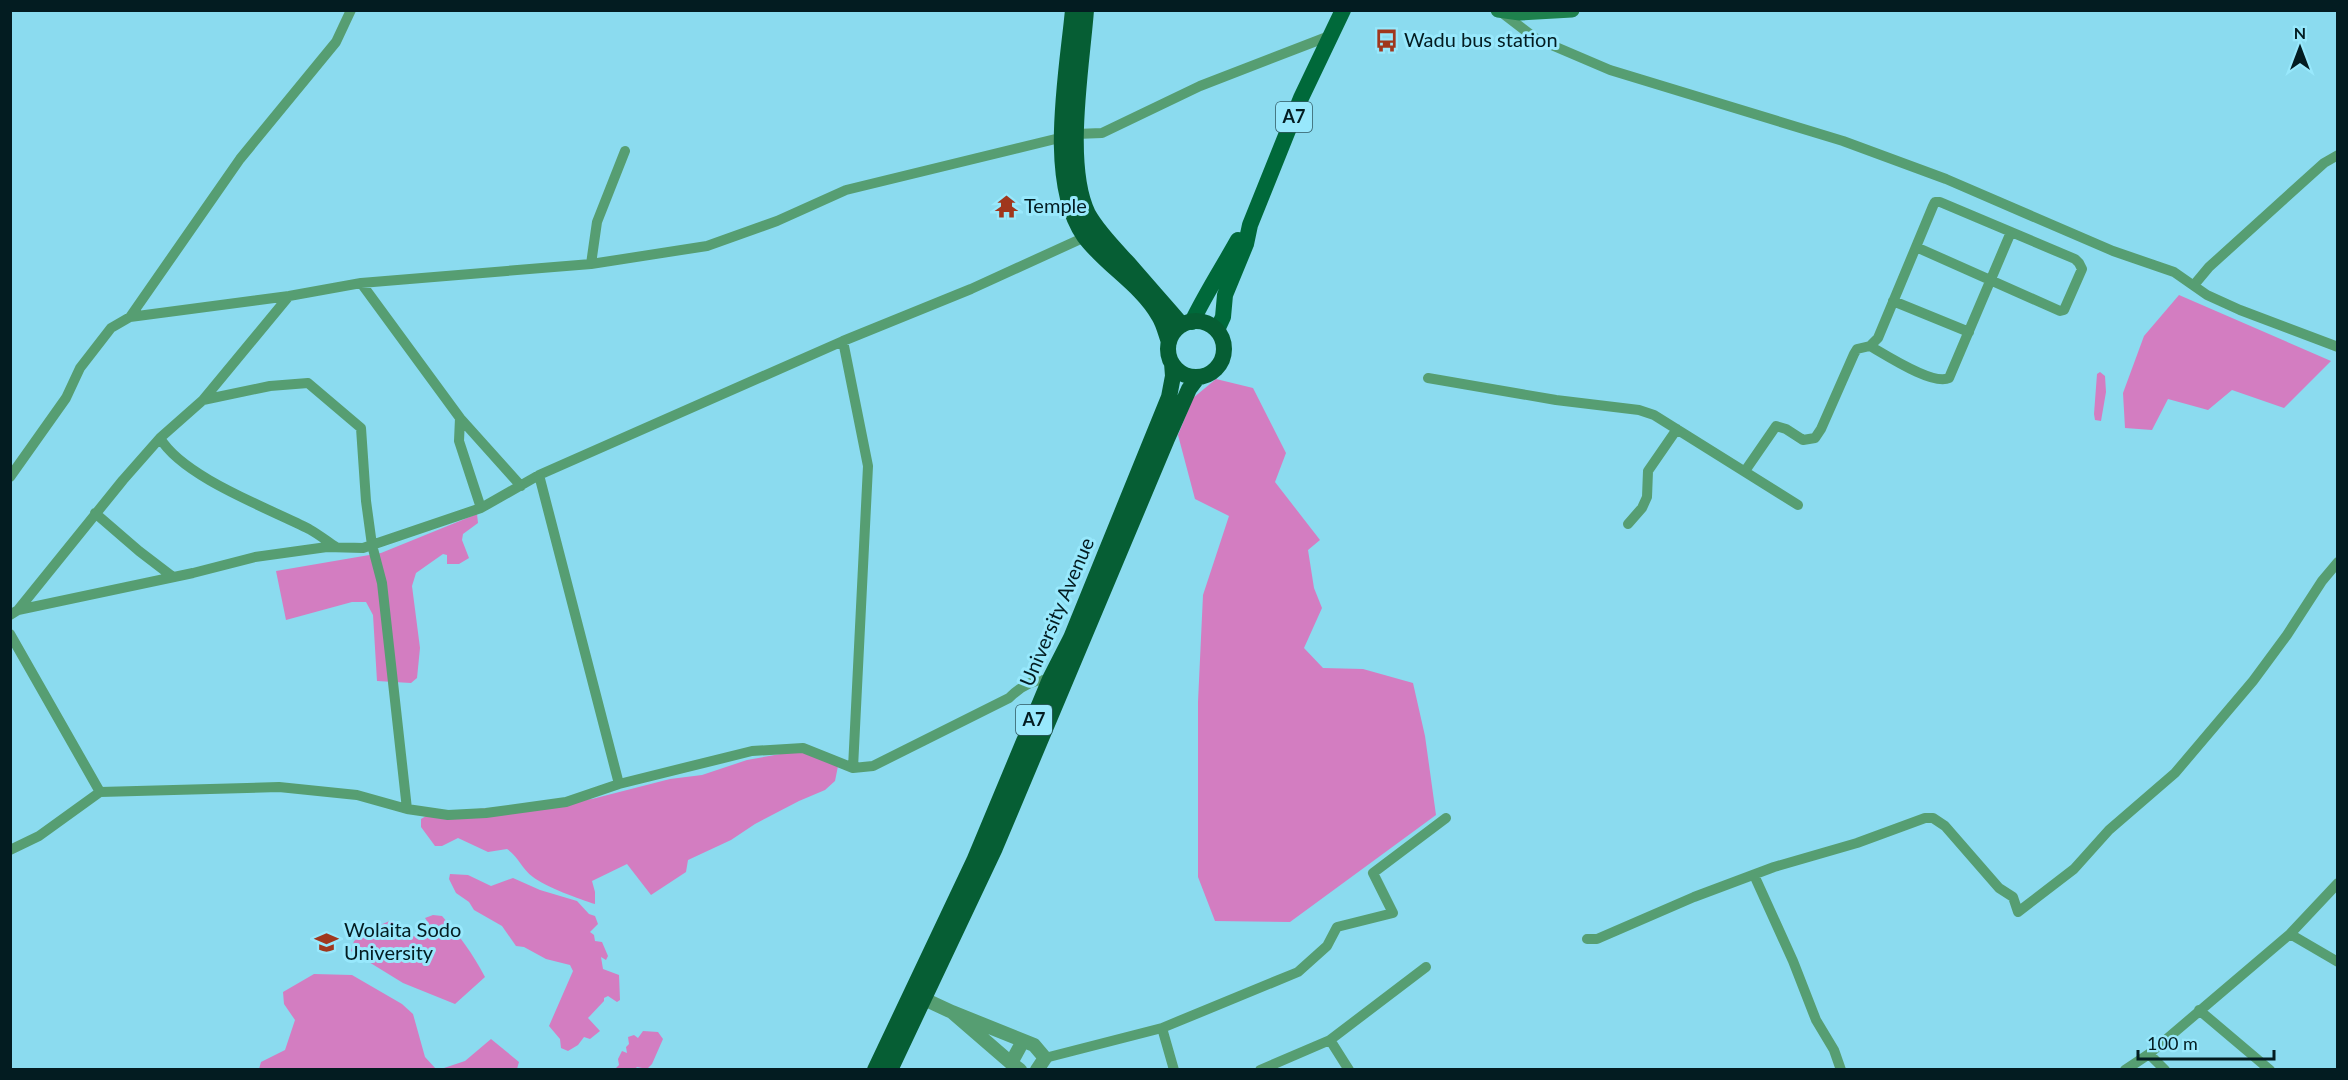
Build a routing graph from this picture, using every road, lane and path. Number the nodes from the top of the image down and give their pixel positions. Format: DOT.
graph roads {
  1 [pos="351,10"];
  2 [pos="1073,10"];
  3 [pos="1086,10"];
  4 [pos="1343,10"];
  5 [pos="1572,10"];
  6 [pos="1499,11"];
  7 [pos="1520,12"];
  8 [pos="1332,35"];
  9 [pos="1069,135"];
  10 [pos="625,152"];
  11 [pos="2337,154"];
  12 [pos="1251,225"];
  13 [pos="2011,232"];
  14 [pos="1085,237"];
  15 [pos="1916,247"];
  16 [pos="591,264"];
  17 [pos="1990,280"];
  18 [pos="361,283"];
  19 [pos="2194,285"];
  20 [pos="289,296"];
  21 [pos="1893,300"];
  22 [pos="130,317"];
  23 [pos="1187,323"];
  24 [pos="1217,330"];
  25 [pos="1969,332"];
  26 [pos="843,340"];
  27 [pos="1169,342"];
  28 [pos="1870,346"];
  29 [pos="2337,347"];
  30 [pos="1172,363"];
  31 [pos="1198,377"];
  32 [pos="1428,378"];
  33 [pos="202,400"];
  34 [pos="460,418"];
  35 [pos="1677,429"];
  36 [pos="160,438"];
  37 [pos="1745,471"];
  38 [pos="539,475"];
  39 [pos="10,477"];
  40 [pos="520,486"];
  41 [pos="1798,505"];
  42 [pos="481,508"];
  43 [pos="96,513"];
  44 [pos="1628,524"];
  45 [pos="372,545"];
  46 [pos="336,547"];
  47 [pos="2337,562"];
  48 [pos="173,577"];
  49 [pos="14,612"];
  50 [pos="10,634"];
  51 [pos="1057,682"];
  52 [pos="853,768"];
  53 [pos="619,784"];
  54 [pos="100,792"];
  55 [pos="407,809"];
  56 [pos="1446,818"];
  57 [pos="10,850"];
  58 [pos="1754,875"];
  59 [pos="2337,884"];
  60 [pos="2290,934"];
  61 [pos="1587,939"];
  62 [pos="2337,962"];
  63 [pos="1426,968"];
  64 [pos="924,999"];
  65 [pos="2199,1010"];
  66 [pos="952,1011"];
  67 [pos="1162,1028"];
  68 [pos="1330,1040"];
  69 [pos="1023,1041"];
  70 [pos="2149,1054"];
  71 [pos="1041,1064"];
  72 [pos="1013,1068"];
  73 [pos="875,1070"];
  74 [pos="890,1070"];
  75 [pos="1174,1070"];
  76 [pos="1260,1070"];
  77 [pos="1349,1070"];
  78 [pos="1841,1070"];
  79 [pos="2125,1070"];
  80 [pos="2165,1070"];
  81 [pos="2270,1070"];
  1 -- 22 [label="street"];
  2 -- 9 [label="highway, A7"];
  3 -- 9 [label="highway, A7"];
  4 -- 8 [label="main road, A7"];
  5 -- 7 [label="main road"];
  6 -- 7 [label="main road"];
  6 -- 19 [label="street"];
  8 -- 9 [label="street"];
  8 -- 12 [label="main road, A7"];
  9 -- 14 [label="highway, A7"];
  9 -- 16 [label="street"];
  9 -- 23 [label="highway, A7"];
  10 -- 16 [label="street"];
  11 -- 19 [label="street"];
  12 -- 23 [label="main road, A7"];
  12 -- 24 [label="main road, A7"];
  13 -- 15 [label="street"];
  13 -- 17 [label="street"];
  13 -- 17 [label="street"];
  14 -- 26 [label="street"];
  14 -- 27 [label="highway, A7"];
  15 -- 17 [label="street"];
  15 -- 21 [label="street"];
  16 -- 18 [label="street"];
  17 -- 25 [label="street"];
  18 -- 20 [label="street"];
  18 -- 34 [label="street"];
  19 -- 29 [label="street"];
  20 -- 22 [label="street"];
  20 -- 33 [label="street"];
  21 -- 25 [label="street"];
  21 -- 28 [label="street"];
  22 -- 39 [label="street"];
  23 -- 24 [label="highway, A7"];
  23 -- 27 [label="highway, A7"];
  24 -- 31 [label="highway, A7"];
  25 -- 28 [label="street"];
  26 -- 38 [label="street"];
  26 -- 52 [label="street"];
  27 -- 30 [label="highway, A7"];
  28 -- 37 [label="street"];
  30 -- 31 [label="highway"];
  30 -- 51 [label="highway, University Avenue / A7"];
  31 -- 51 [label="highway, University Avenue / A7"];
  32 -- 35 [label="street"];
  33 -- 36 [label="street"];
  33 -- 45 [label="street"];
  34 -- 40 [label="street"];
  34 -- 42 [label="street"];
  35 -- 37 [label="street"];
  35 -- 44 [label="street"];
  36 -- 43 [label="street"];
  36 -- 46 [label="street"];
  37 -- 41 [label="street"];
  38 -- 40 [label="street"];
  38 -- 53 [label="street"];
  40 -- 42 [label="street"];
  42 -- 45 [label="street"];
  43 -- 48 [label="street"];
  43 -- 49 [label="street"];
  45 -- 46 [label="street"];
  45 -- 55 [label="street"];
  46 -- 48 [label="street"];
  47 -- 58 [label="street"];
  48 -- 49 [label="street"];
  50 -- 54 [label="street"];
  51 -- 52 [label="street"];
  51 -- 64 [label="highway, University Avenue / A7"];
  51 -- 73 [label="highway, University Avenue / A7"];
  52 -- 53 [label="street"];
  53 -- 55 [label="street"];
  54 -- 55 [label="street"];
  54 -- 57 [label="street"];
  56 -- 67 [label="street"];
  58 -- 61 [label="street"];
  58 -- 78 [label="street"];
  59 -- 60 [label="street"];
  60 -- 62 [label="street"];
  60 -- 65 [label="street"];
  63 -- 68 [label="street"];
  64 -- 66 [label="street"];
  64 -- 74 [label="highway, University Avenue / A7"];
  65 -- 70 [label="street"];
  65 -- 81 [label="street"];
  66 -- 69 [label="street"];
  66 -- 72 [label="street"];
  67 -- 71 [label="street"];
  67 -- 75 [label="street"];
  68 -- 76 [label="street"];
  68 -- 77 [label="street"];
  69 -- 71 [label="street"];
  69 -- 72 [label="street"];
  70 -- 79 [label="street"];
  70 -- 80 [label="street"];
}
